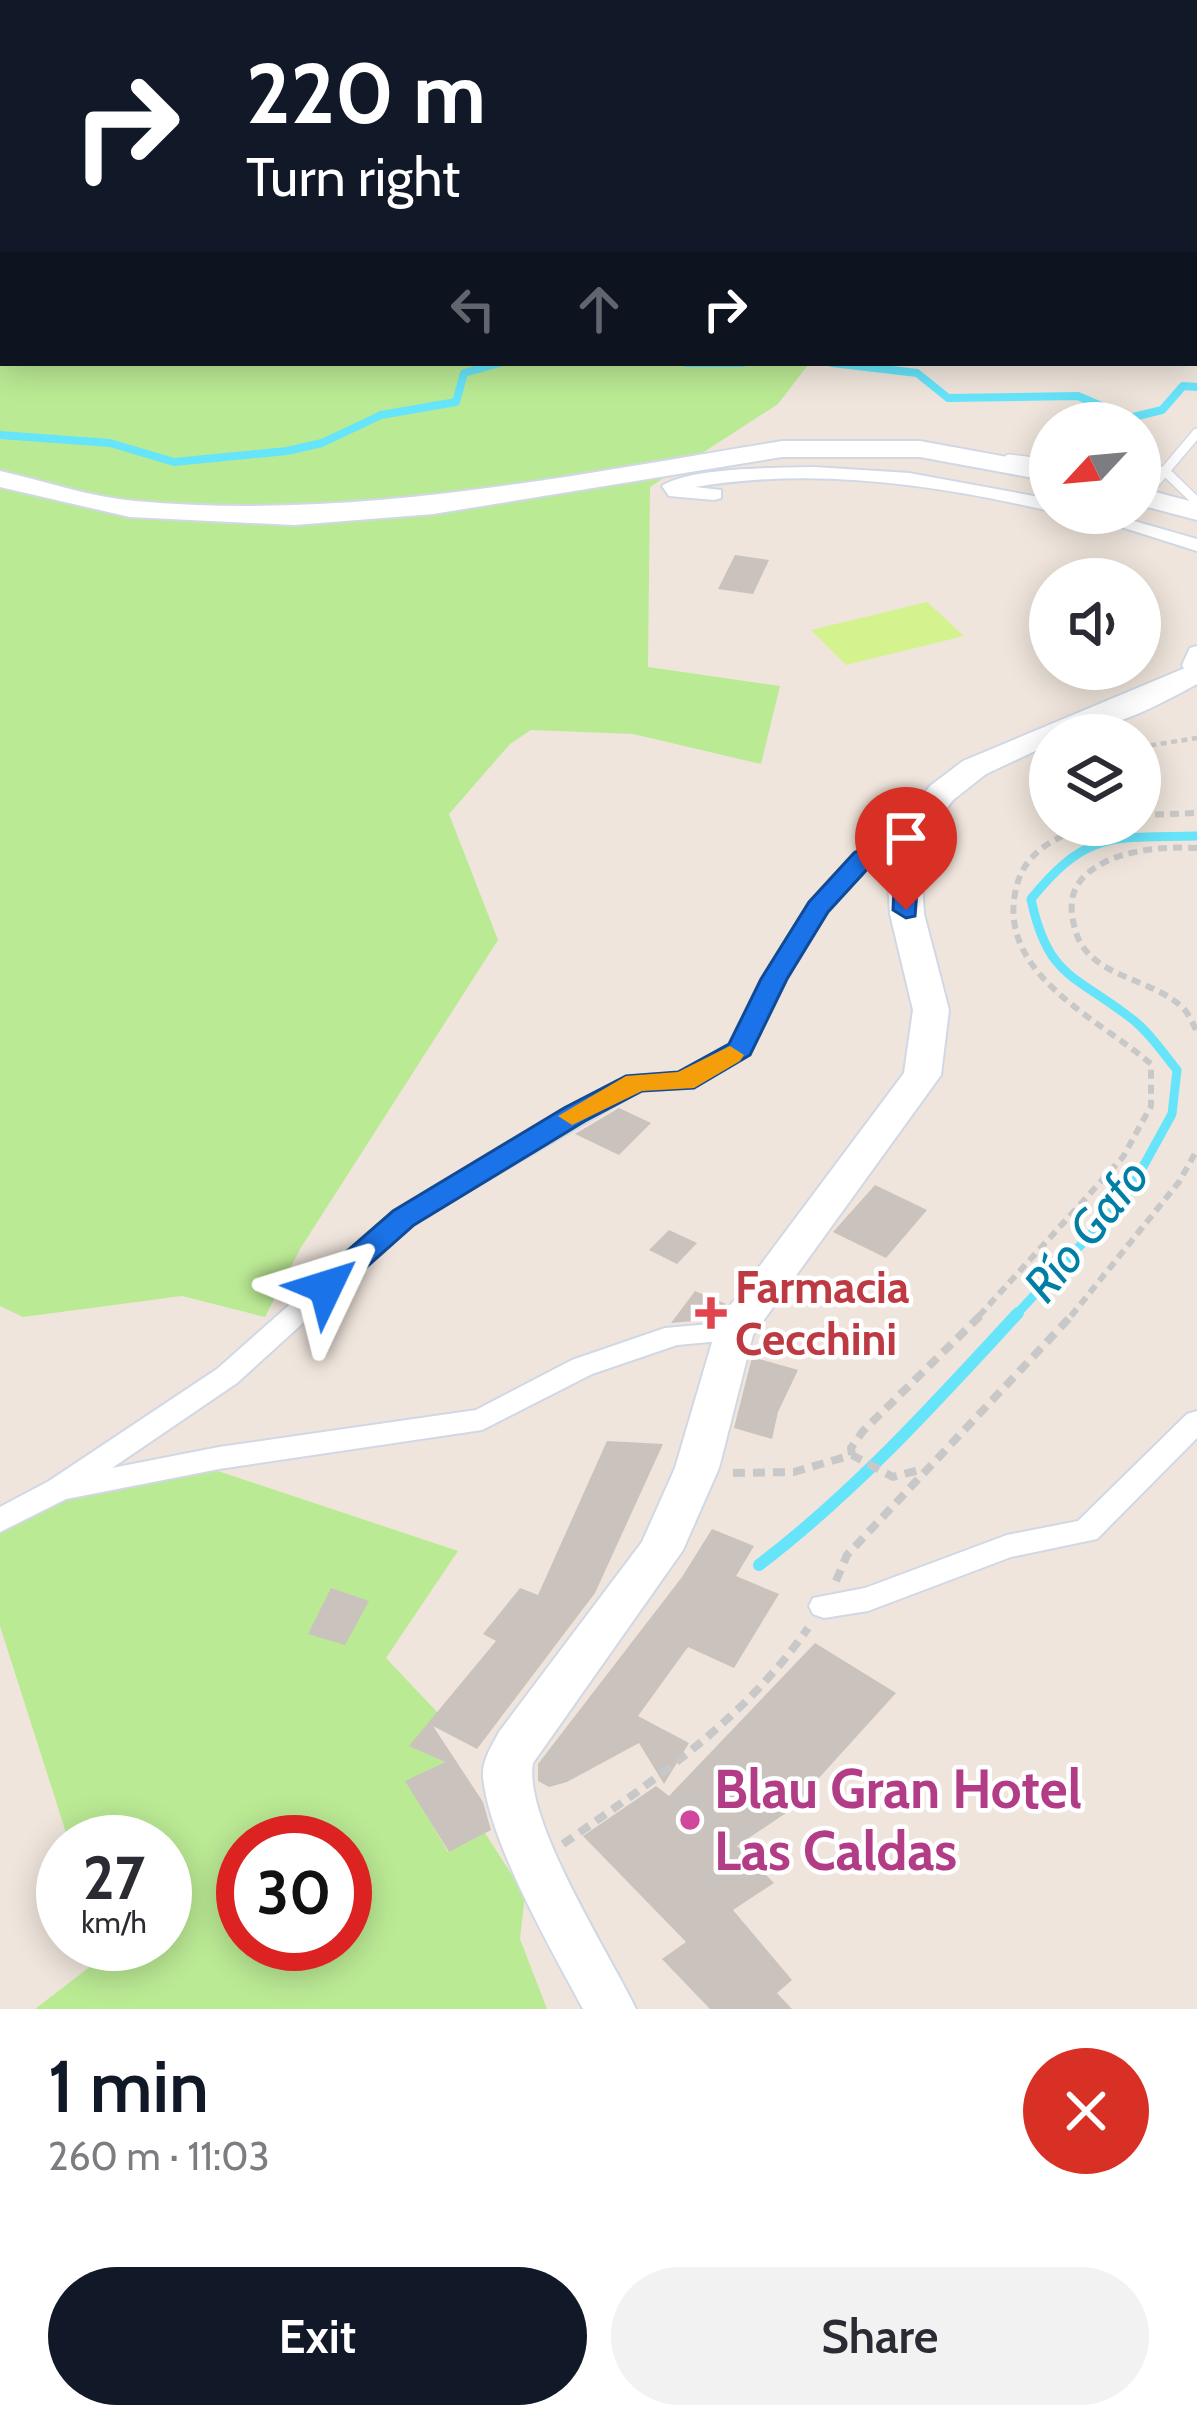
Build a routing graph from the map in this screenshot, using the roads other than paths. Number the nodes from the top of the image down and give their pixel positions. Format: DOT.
graph roads {
  1 [pos="692,0"];
  2 [pos="714,0"];
  3 [pos="1197,433"];
  4 [pos="984,458"];
  5 [pos="1029,462"];
  6 [pos="1029,468"];
  7 [pos="1166,471"];
  8 [pos="1161,474"];
  9 [pos="1161,474"];
  10 [pos="0,479"];
  11 [pos="714,494"];
  12 [pos="1161,497"];
  13 [pos="1029,501"];
  14 [pos="1197,502"];
  15 [pos="1197,512"];
  16 [pos="1159,534"];
  17 [pos="1197,545"];
  18 [pos="1197,652"];
  19 [pos="1197,672"];
  20 [pos="916,823"];
  21 [pos="733,1332"];
  22 [pos="1197,1421"];
  23 [pos="59,1489"];
  24 [pos="0,1521"];
  25 [pos="824,1606"];
  26 [pos="610,2009"];
  1 -- 2 [label="lane"];
  3 -- 7 [label="lane"];
  4 -- 5 [label="lane"];
  4 -- 6 [label="street"];
  4 -- 10 [label="street"];
  7 -- 8 [label="lane"];
  7 -- 9 [label="lane"];
  7 -- 14 [label="lane"];
  11 -- 13 [label="street"];
  12 -- 15 [label="street"];
  16 -- 17 [label="street"];
  18 -- 19 [label="street"];
  19 -- 20 [label="street"];
  20 -- 21 [label="street"];
  20 -- 23 [label="street"];
  21 -- 23 [label="street"];
  21 -- 26 [label="street"];
  22 -- 25 [label="street"];
  23 -- 24 [label="street"];
}
